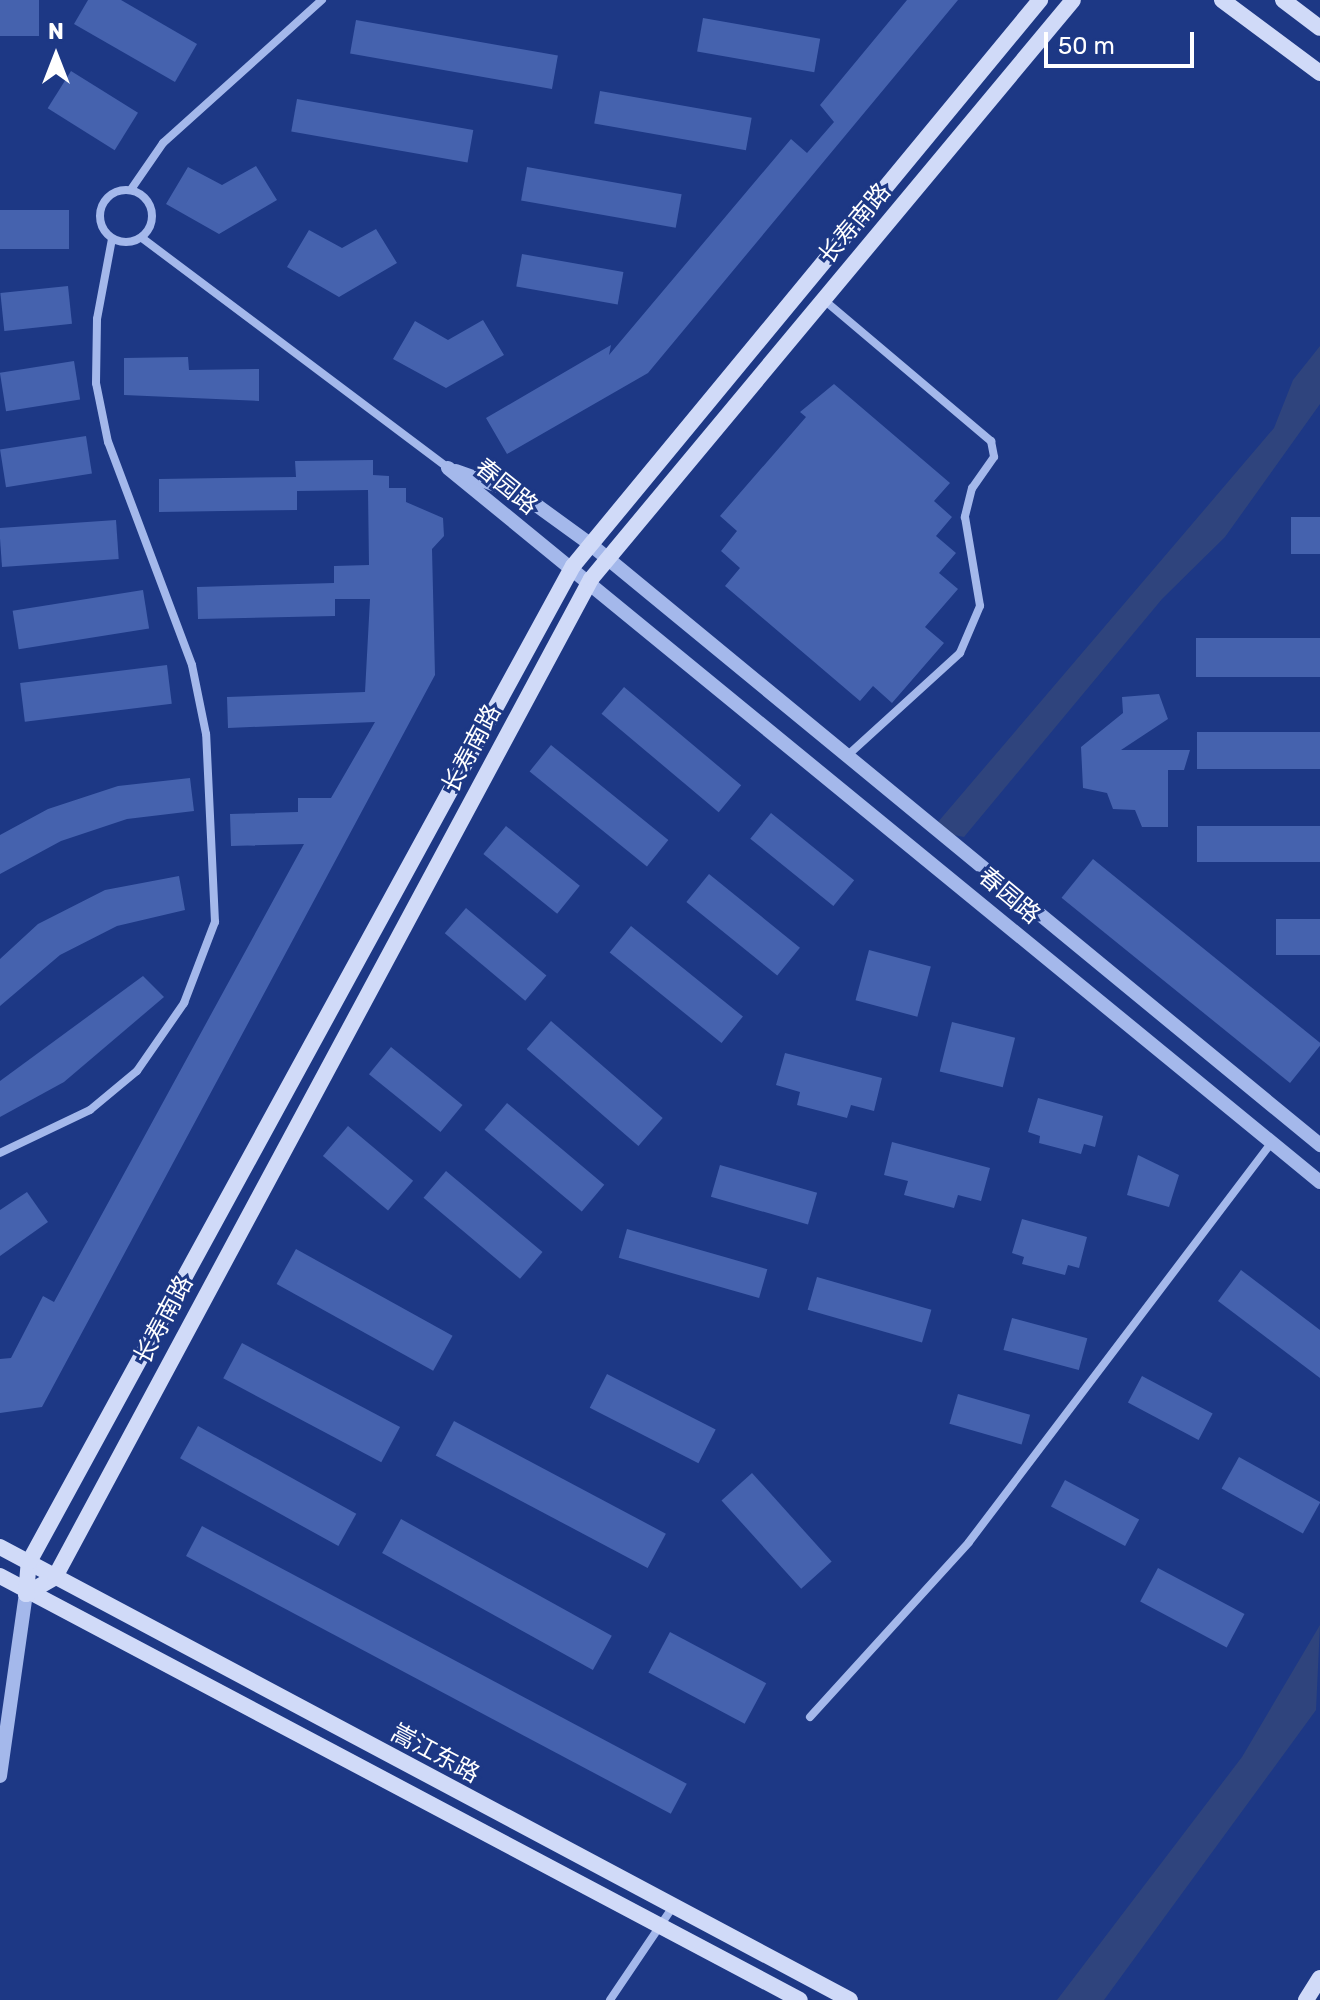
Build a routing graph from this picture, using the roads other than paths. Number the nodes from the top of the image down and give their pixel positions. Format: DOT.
graph roads {
  1 [pos="322,0"];
  2 [pos="1040,0"];
  3 [pos="1073,0"];
  4 [pos="1222,0"];
  5 [pos="1283,0"];
  6 [pos="1320,28"];
  7 [pos="1320,73"];
  8 [pos="132,188"];
  9 [pos="142,238"];
  10 [pos="112,239"];
  11 [pos="824,300"];
  12 [pos="448,468"];
  13 [pos="590,544"];
  14 [pos="607,558"];
  15 [pos="573,566"];
  16 [pos="591,579"];
  17 [pos="847,756"];
  18 [pos="1272,1142"];
  19 [pos="1320,1145"];
  20 [pos="0,1153"];
  21 [pos="1320,1182"];
  22 [pos="0,1547"];
  23 [pos="29,1562"];
  24 [pos="0,1576"];
  25 [pos="55,1577"];
  26 [pos="26,1594"];
  27 [pos="810,1717"];
  28 [pos="0,1776"];
  29 [pos="672,1908"];
  30 [pos="659,1927"];
  31 [pos="1320,1978"];
  32 [pos="610,2000"];
  33 [pos="800,2000"];
  34 [pos="850,2000"];
  35 [pos="1306,2000"];
  1 -- 8 [label="street"];
  2 -- 13 [label="main road, 长寿南路"];
  3 -- 11 [label="main road, 长寿南路"];
  4 -- 7 [label="main road"];
  5 -- 6 [label="main road"];
  8 -- 9 [label="street"];
  8 -- 10 [label="street"];
  9 -- 10 [label="street"];
  9 -- 12 [label="street"];
  10 -- 20 [label="street"];
  11 -- 14 [label="main road, 长寿南路"];
  11 -- 17 [label="street"];
  12 -- 13 [label="street, 春园路"];
  12 -- 15 [label="street, 春园路"];
  13 -- 14 [label="street, 春园路"];
  13 -- 15 [label="main road, 长寿南路"];
  14 -- 16 [label="main road, 长寿南路"];
  14 -- 17 [label="street, 春园路"];
  15 -- 16 [label="street, 春园路"];
  15 -- 23 [label="main road, 长寿南路"];
  16 -- 18 [label="street, 春园路"];
  16 -- 25 [label="main road, 长寿南路"];
  17 -- 19 [label="street, 春园路"];
  18 -- 21 [label="street, 春园路"];
  18 -- 27 [label="street"];
  22 -- 23 [label="main road, 嵩江东路"];
  23 -- 25 [label="main road, 嵩江东路"];
  23 -- 26 [label="main road, 长寿南路"];
  24 -- 26 [label="main road, 嵩江东路"];
  25 -- 26 [label="main road"];
  25 -- 29 [label="main road, 嵩江东路"];
  26 -- 28 [label="street, 长寿南路"];
  26 -- 30 [label="main road, 嵩江东路"];
  29 -- 30 [label="street"];
  29 -- 34 [label="main road, 嵩江东路"];
  30 -- 32 [label="street"];
  30 -- 33 [label="main road, 嵩江东路"];
  31 -- 35 [label="main road"];
}
